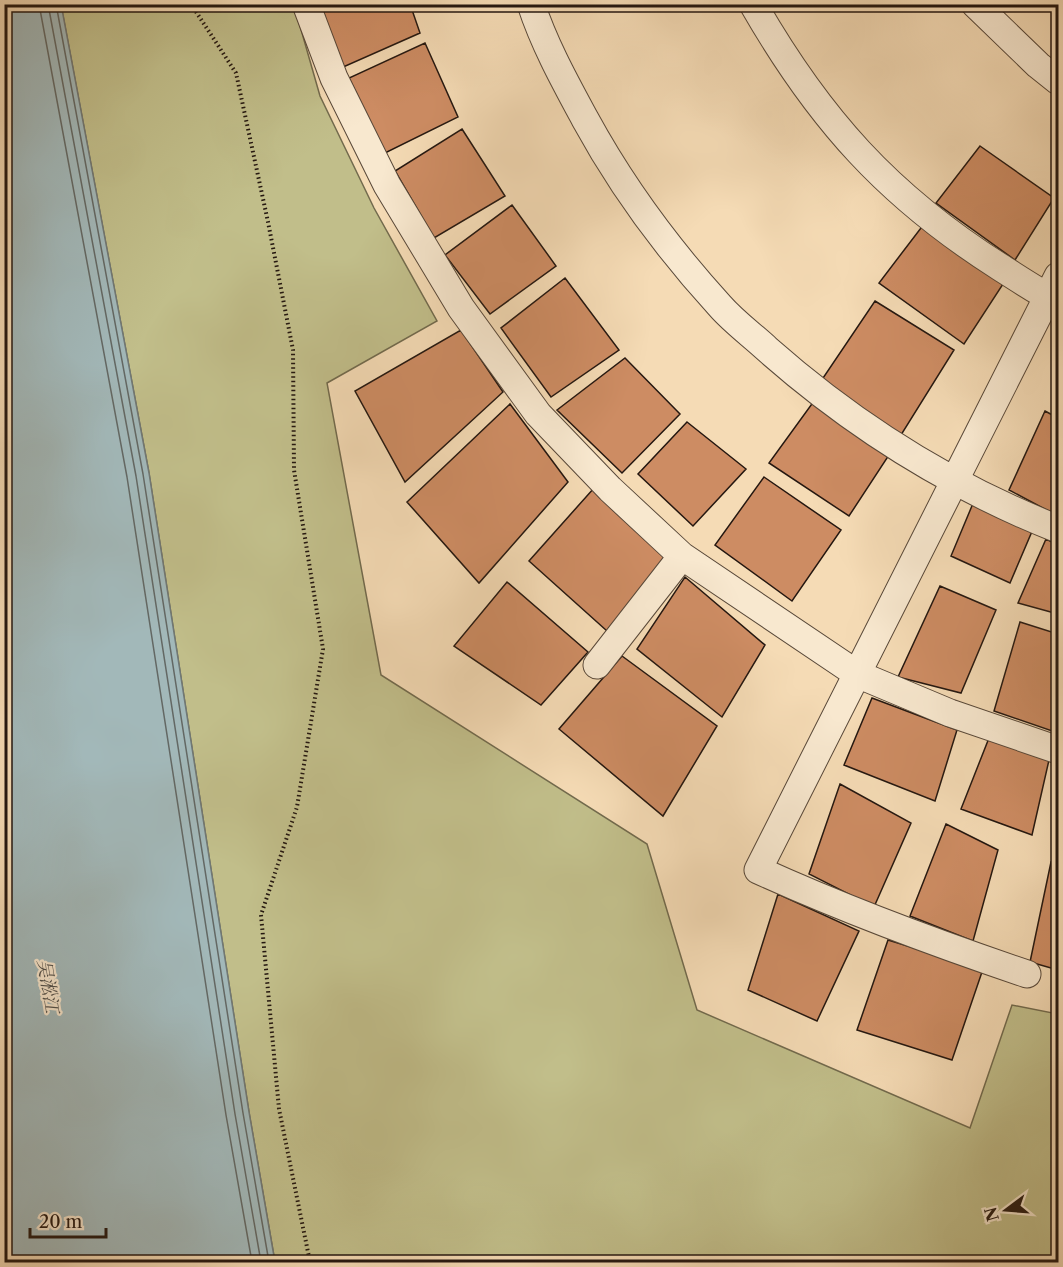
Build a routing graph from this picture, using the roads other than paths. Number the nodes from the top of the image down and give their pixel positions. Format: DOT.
graph roads {
  1 [pos="306,4"];
  2 [pos="531,4"];
  3 [pos="753,4"];
  4 [pos="975,4"];
  5 [pos="1059,81"];
  6 [pos="1055,292"];
  7 [pos="954,481"];
  8 [pos="1059,529"];
  9 [pos="682,556"];
  10 [pos="597,665"];
  11 [pos="857,674"];
  12 [pos="1059,750"];
  13 [pos="1027,974"];
  1 -- 9 [label="street"];
  2 -- 7 [label="street"];
  3 -- 6 [label="street"];
  4 -- 5 [label="street"];
  6 -- 7 [label="street"];
  7 -- 8 [label="street"];
  7 -- 11 [label="street"];
  9 -- 10 [label="street"];
  9 -- 11 [label="street"];
  11 -- 12 [label="street"];
  11 -- 13 [label="street"];
}
